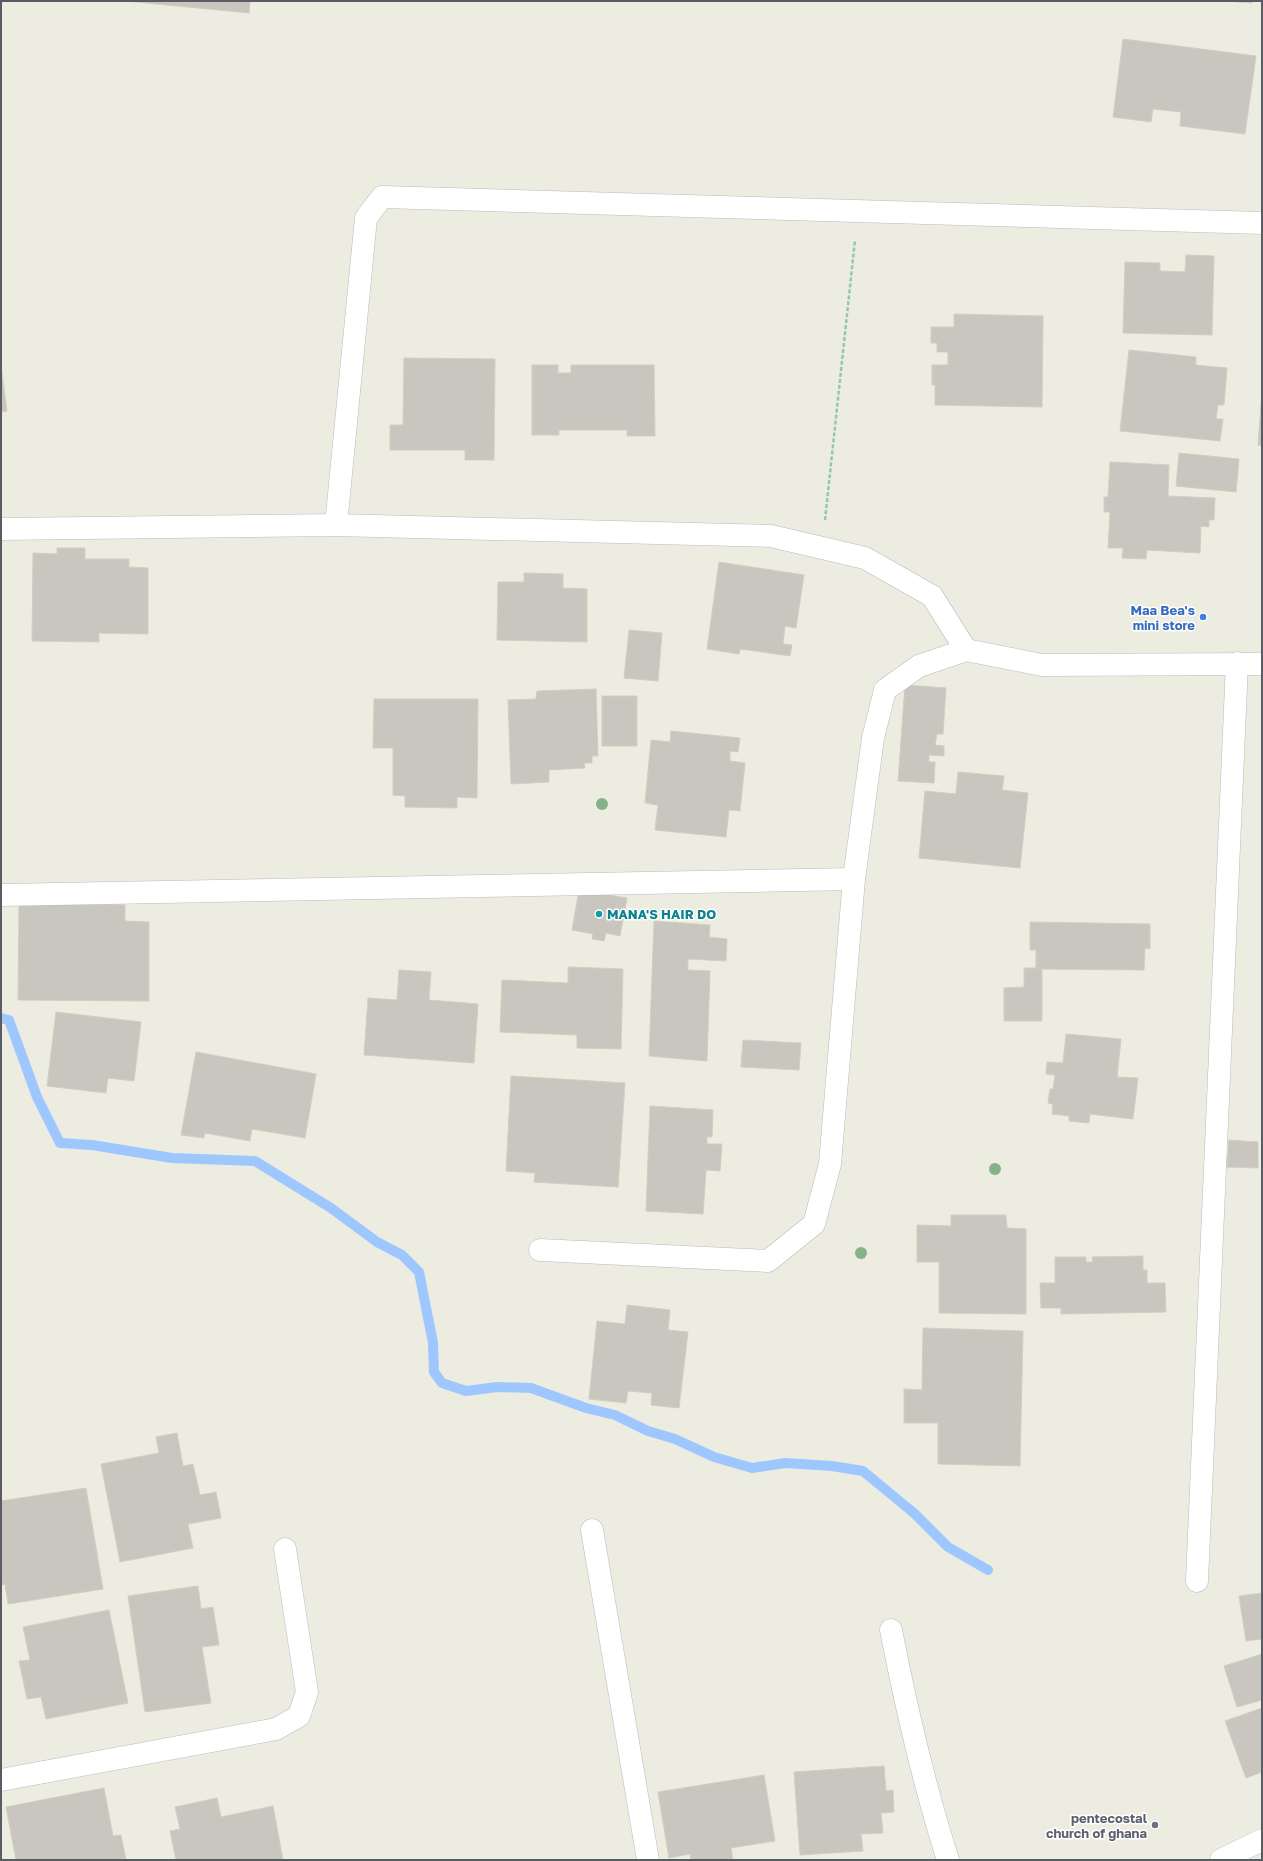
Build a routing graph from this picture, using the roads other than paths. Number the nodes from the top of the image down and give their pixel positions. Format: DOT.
graph roads {
  1 [pos="1262,223"];
  2 [pos="336,525"];
  3 [pos="1,529"];
  4 [pos="966,650"];
  5 [pos="1236,663"];
  6 [pos="1262,664"];
  7 [pos="854,879"];
  8 [pos="1,895"];
  9 [pos="540,1250"];
  10 [pos="592,1530"];
  11 [pos="285,1549"];
  12 [pos="1197,1581"];
  13 [pos="890,1630"];
  14 [pos="1,1780"];
  15 [pos="1262,1840"];
  16 [pos="648,1860"];
  17 [pos="948,1860"];
  18 [pos="1221,1860"];
  1 -- 2 [label="street"];
  2 -- 3 [label="street"];
  2 -- 4 [label="street"];
  4 -- 5 [label="street"];
  4 -- 7 [label="street"];
  5 -- 6 [label="street"];
  5 -- 12 [label="street"];
  7 -- 8 [label="street"];
  7 -- 9 [label="street"];
  10 -- 16 [label="street"];
  11 -- 14 [label="street"];
  13 -- 17 [label="street"];
  15 -- 18 [label="street"];
}
